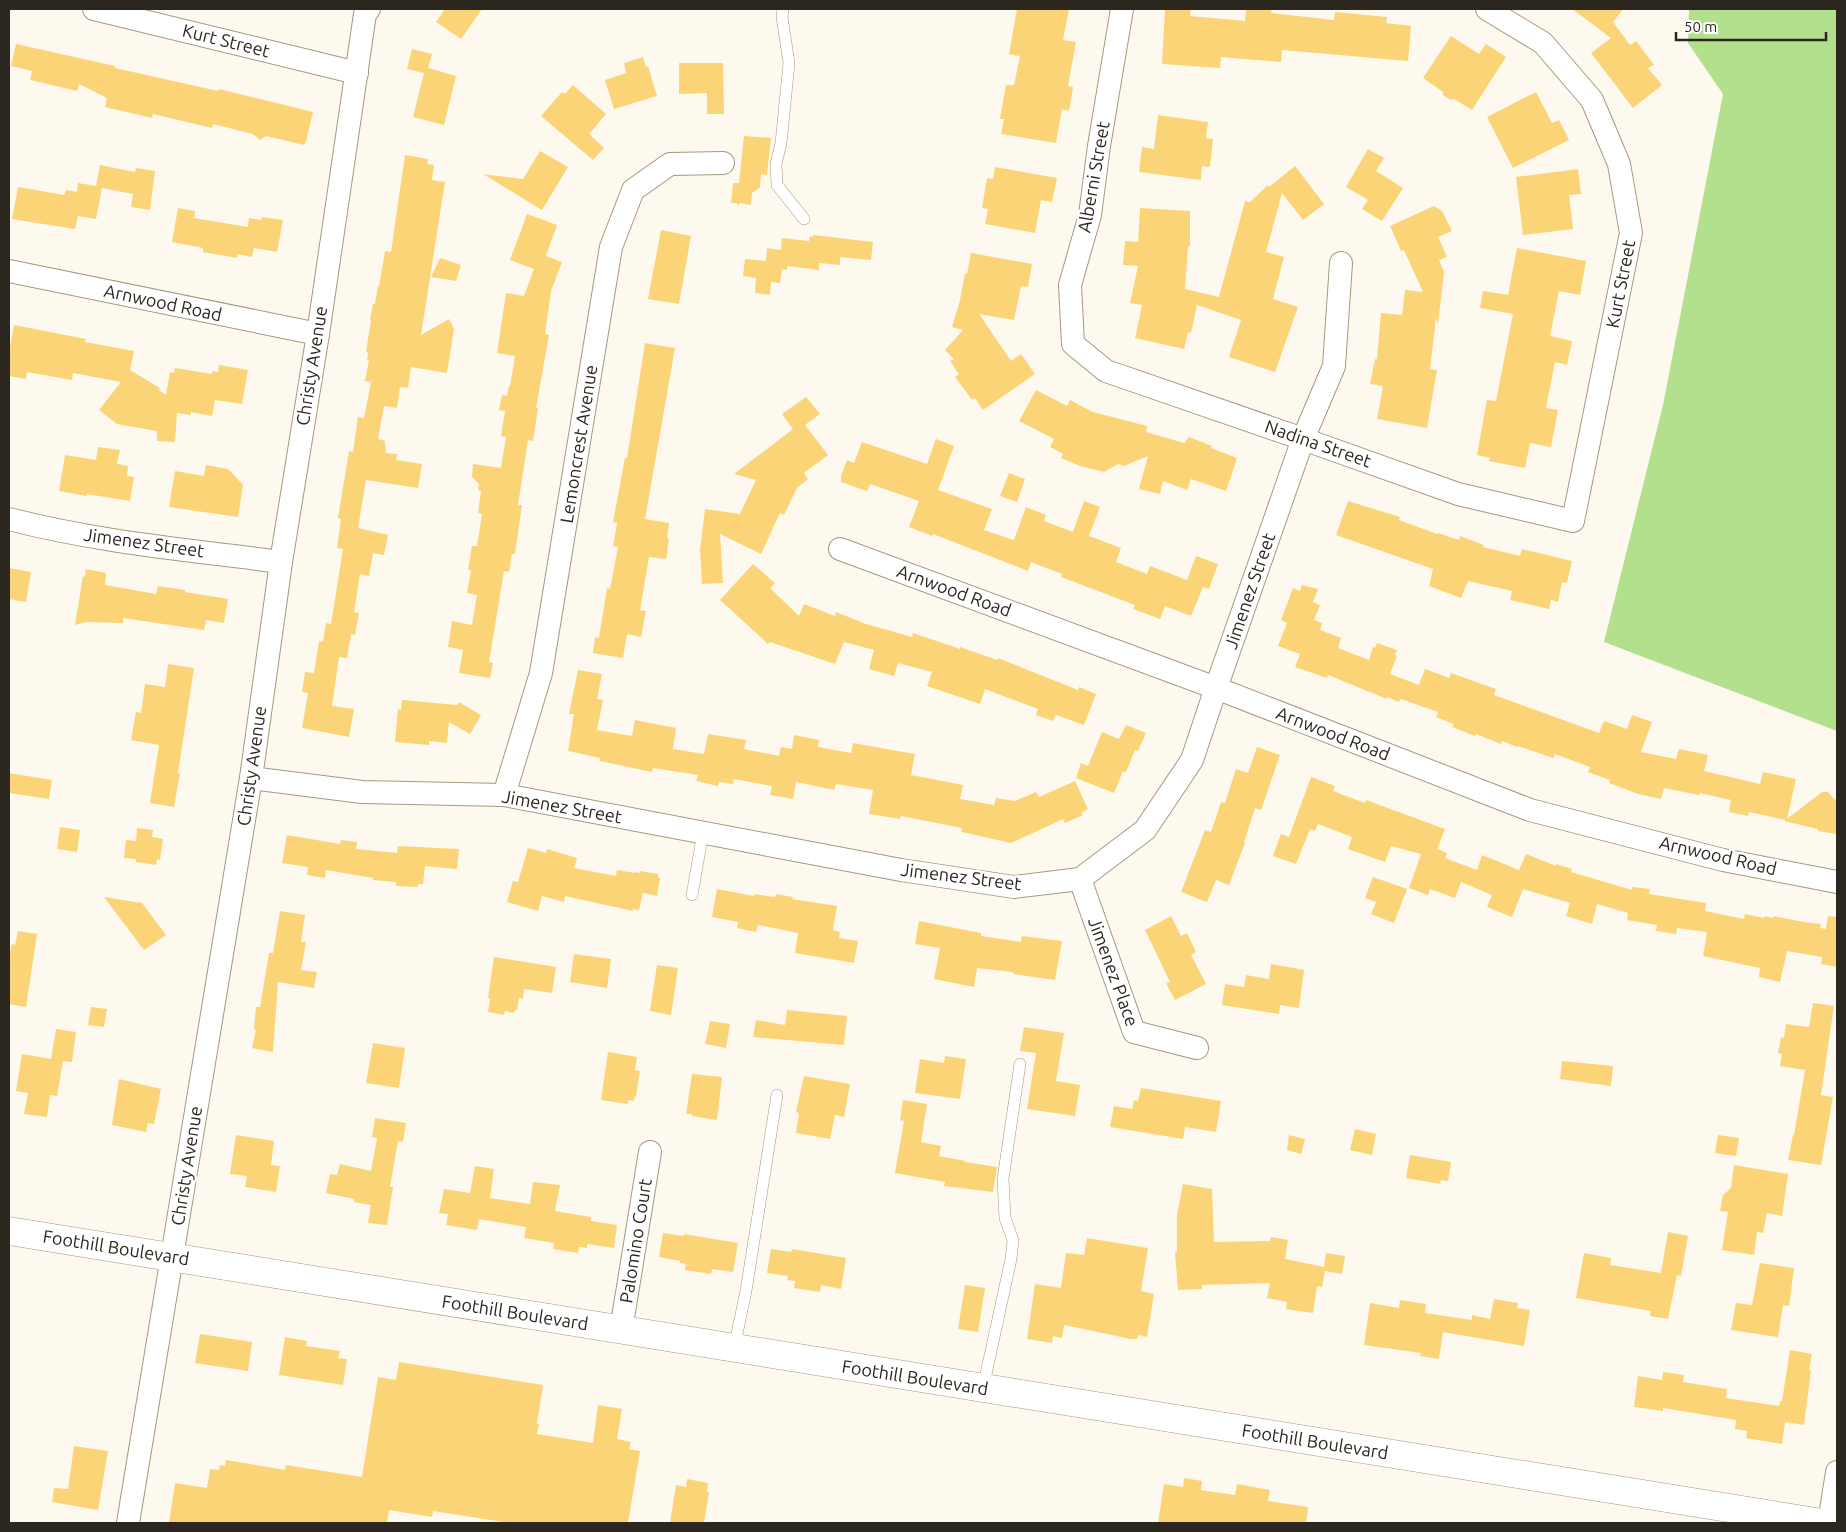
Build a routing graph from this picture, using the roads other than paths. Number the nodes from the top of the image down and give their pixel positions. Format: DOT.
graph roads {
  1 [pos="94,9"];
  2 [pos="369,9"];
  3 [pos="783,9"];
  4 [pos="1122,9"];
  5 [pos="1487,9"];
  6 [pos="357,73"];
  7 [pos="723,163"];
  8 [pos="804,218"];
  9 [pos="1341,263"];
  10 [pos="9,271"];
  11 [pos="318,334"];
  12 [pos="1073,344"];
  13 [pos="1303,439"];
  14 [pos="9,519"];
  15 [pos="1573,521"];
  16 [pos="840,549"];
  17 [pos="281,562"];
  18 [pos="1216,688"];
  19 [pos="251,778"];
  20 [pos="504,795"];
  21 [pos="703,832"];
  22 [pos="1080,879"];
  23 [pos="1837,882"];
  24 [pos="692,895"];
  25 [pos="1197,1048"];
  26 [pos="1020,1064"];
  27 [pos="776,1095"];
  28 [pos="650,1152"];
  29 [pos="9,1231"];
  30 [pos="172,1258"];
  31 [pos="621,1330"];
  32 [pos="734,1348"];
  33 [pos="983,1388"];
  34 [pos="1837,1472"];
  35 [pos="128,1523"];
  36 [pos="1822,1523"];
  37 [pos="1829,1523"];
  1 -- 6 [label="street, Kurt Street"];
  2 -- 6 [label="street, Christy Avenue"];
  3 -- 8 [label="lane"];
  4 -- 12 [label="street, Alberni Street"];
  5 -- 15 [label="street, Kurt Street"];
  6 -- 11 [label="street, Christy Avenue"];
  7 -- 20 [label="street, Lemoncrest Avenue"];
  9 -- 13 [label="street, Jimenez Street"];
  10 -- 11 [label="street, Arnwood Road"];
  11 -- 17 [label="street, Christy Avenue"];
  12 -- 13 [label="street, Nadina Street"];
  13 -- 15 [label="street, Nadina Street"];
  13 -- 18 [label="street, Jimenez Street"];
  14 -- 17 [label="street, Jimenez Street"];
  16 -- 18 [label="street, Arnwood Road"];
  17 -- 19 [label="street, Christy Avenue"];
  18 -- 22 [label="street, Jimenez Street"];
  18 -- 23 [label="street, Arnwood Road"];
  19 -- 20 [label="street, Jimenez Street"];
  19 -- 30 [label="street, Christy Avenue"];
  20 -- 21 [label="street, Jimenez Street"];
  21 -- 22 [label="street, Jimenez Street"];
  21 -- 24 [label="lane"];
  22 -- 25 [label="street, Jimenez Place"];
  26 -- 33 [label="lane"];
  27 -- 32 [label="lane"];
  28 -- 31 [label="street, Palomino Court"];
  29 -- 30 [label="main road, Foothill Boulevard"];
  30 -- 31 [label="main road, Foothill Boulevard"];
  30 -- 35 [label="street, Christy Avenue"];
  31 -- 32 [label="main road, Foothill Boulevard"];
  32 -- 33 [label="main road, Foothill Boulevard"];
  33 -- 36 [label="main road, Foothill Boulevard"];
  34 -- 37 [label="street"];
}
